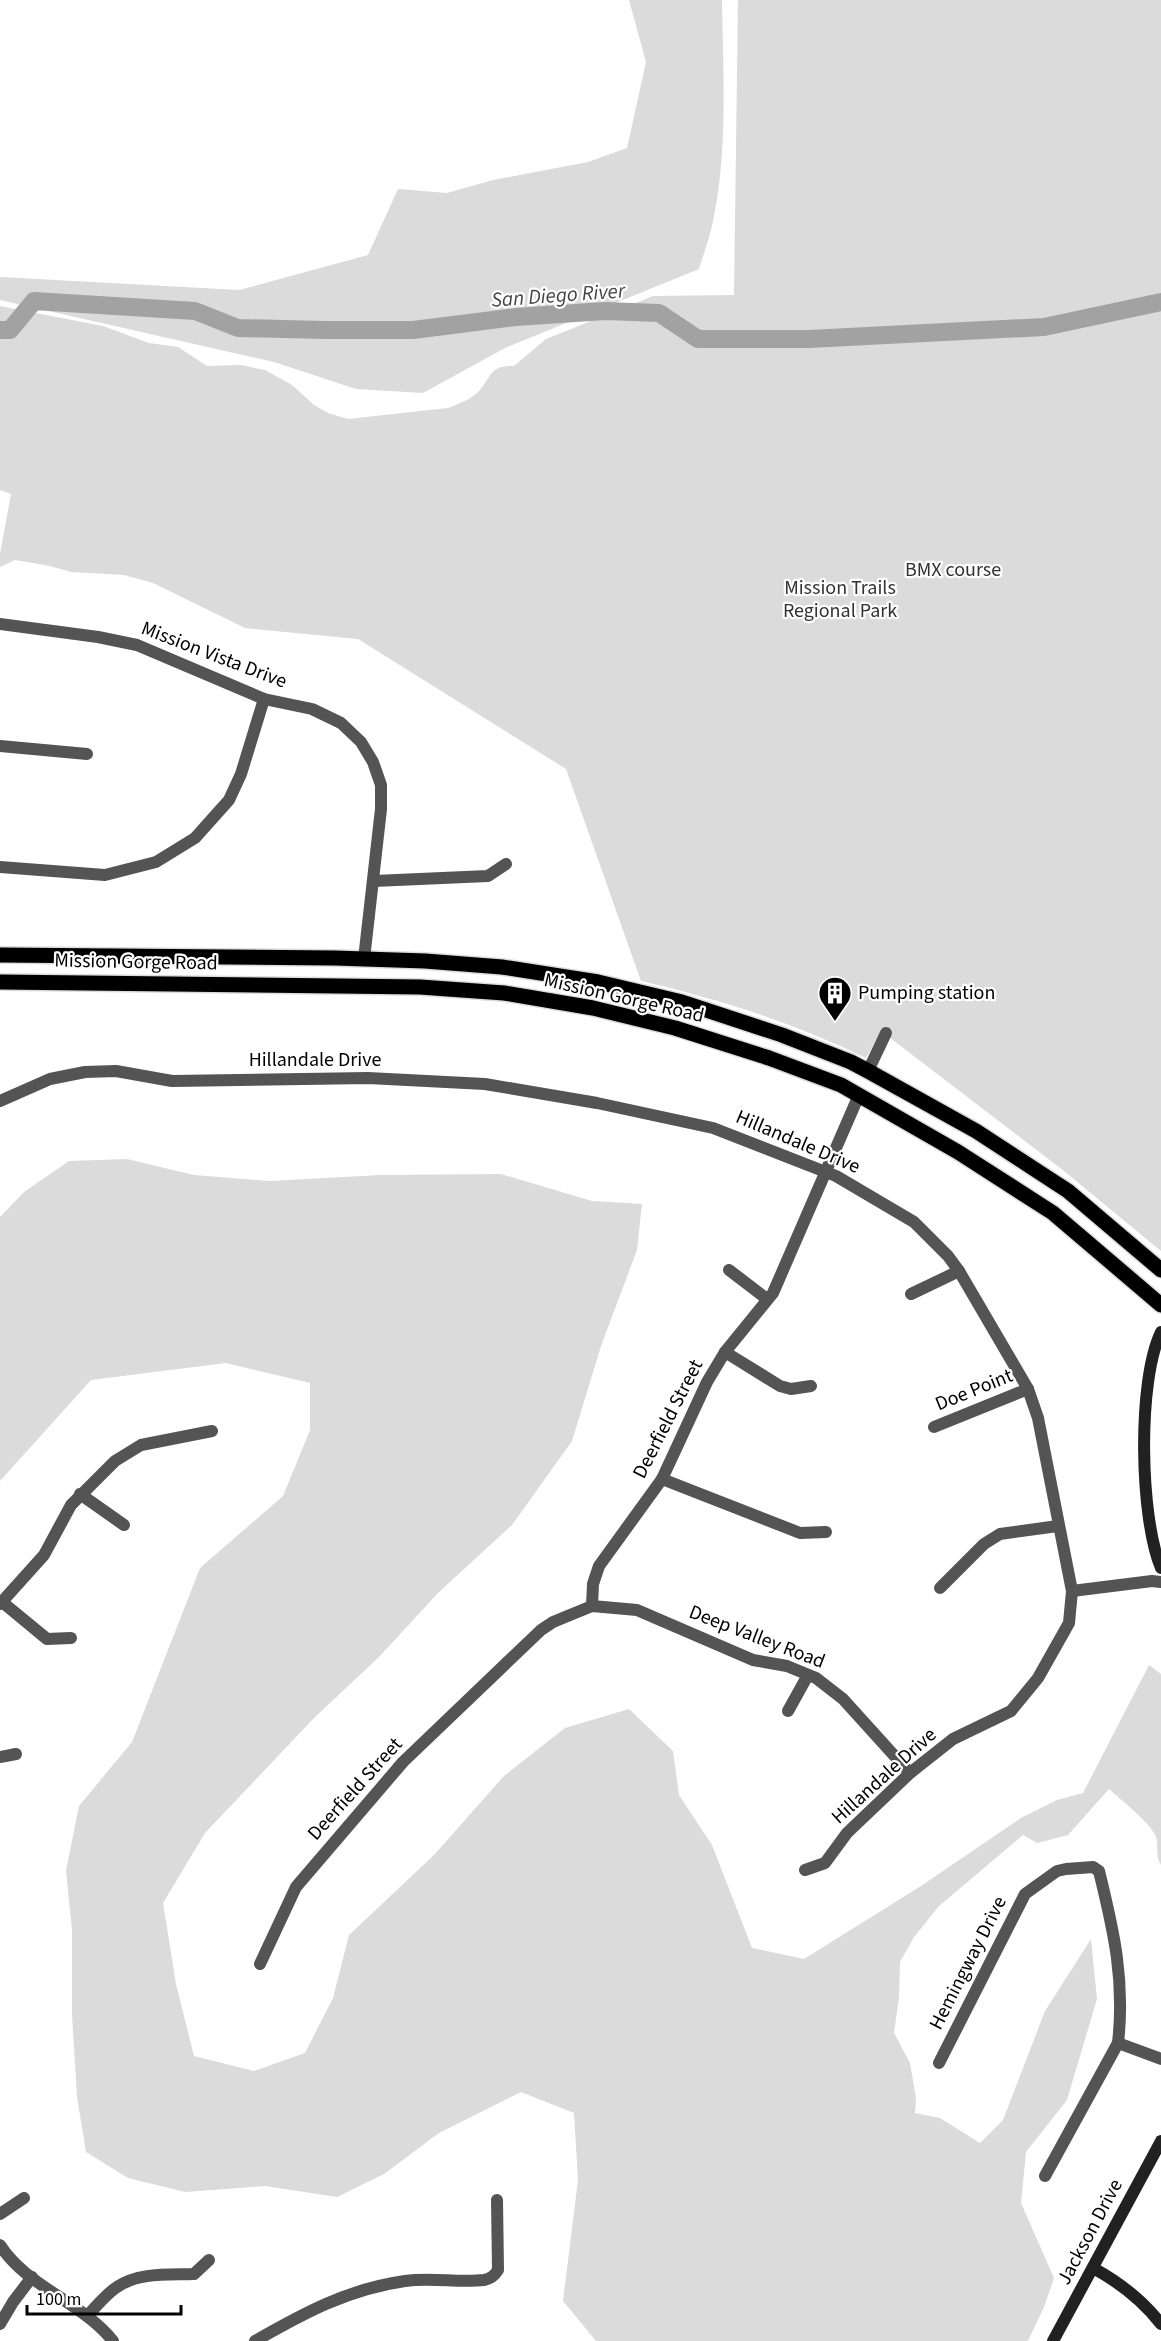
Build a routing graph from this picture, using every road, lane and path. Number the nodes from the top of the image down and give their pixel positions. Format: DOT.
graph roads {
  1 [pos="0,624"];
  2 [pos="264,699"];
  3 [pos="0,746"];
  4 [pos="87,754"];
  5 [pos="506,864"];
  6 [pos="0,867"];
  7 [pos="374,881"];
  8 [pos="0,955"];
  9 [pos="364,959"];
  10 [pos="0,981"];
  11 [pos="886,1033"];
  12 [pos="868,1071"];
  13 [pos="859,1095"];
  14 [pos="0,1101"];
  15 [pos="824,1171"];
  16 [pos="729,1270"];
  17 [pos="1161,1270"];
  18 [pos="959,1271"];
  19 [pos="911,1294"];
  20 [pos="767,1299"];
  21 [pos="1161,1305"];
  22 [pos="1161,1332"];
  23 [pos="725,1353"];
  24 [pos="811,1386"];
  25 [pos="1028,1389"];
  26 [pos="934,1427"];
  27 [pos="212,1431"];
  28 [pos="662,1479"];
  29 [pos="80,1494"];
  30 [pos="124,1525"];
  31 [pos="1058,1526"];
  32 [pos="826,1532"];
  33 [pos="1161,1568"];
  34 [pos="1161,1582"];
  35 [pos="940,1588"];
  36 [pos="1071,1591"];
  37 [pos="1,1603"];
  38 [pos="592,1606"];
  39 [pos="71,1638"];
  40 [pos="808,1674"];
  41 [pos="788,1712"];
  42 [pos="16,1754"];
  43 [pos="0,1757"];
  44 [pos="910,1773"];
  45 [pos="805,1870"];
  46 [pos="260,1964"];
  47 [pos="1118,2043"];
  48 [pos="1161,2059"];
  49 [pos="939,2063"];
  50 [pos="1161,2140"];
  51 [pos="1045,2176"];
  52 [pos="24,2198"];
  53 [pos="497,2200"];
  54 [pos="0,2214"];
  55 [pos="0,2246"];
  56 [pos="209,2260"];
  57 [pos="1093,2268"];
  58 [pos="32,2277"];
  59 [pos="87,2316"];
  60 [pos="0,2324"];
  61 [pos="1161,2324"];
  62 [pos="113,2341"];
  63 [pos="255,2341"];
  64 [pos="1053,2341"];
  1 -- 2 [label="street, Mission Vista Drive"];
  2 -- 6 [label="street"];
  2 -- 7 [label="street, Mission Vista Drive"];
  3 -- 4 [label="street"];
  5 -- 7 [label="street"];
  7 -- 9 [label="street, Mission Vista Drive"];
  8 -- 9 [label="main road, Mission Gorge Road"];
  9 -- 12 [label="main road, Mission Gorge Road"];
  10 -- 13 [label="main road, Mission Gorge Road"];
  11 -- 12 [label="street"];
  12 -- 17 [label="main road, Mission Gorge Road"];
  13 -- 15 [label="street, Deerfield Street"];
  13 -- 21 [label="main road, Mission Gorge Road"];
  14 -- 15 [label="street, Hillandale Drive"];
  15 -- 18 [label="street, Hillandale Drive"];
  15 -- 20 [label="street, Deerfield Street"];
  16 -- 20 [label="street"];
  18 -- 19 [label="street"];
  18 -- 25 [label="street, Hillandale Drive"];
  20 -- 23 [label="street, Deerfield Street"];
  22 -- 33 [label="main road"];
  23 -- 24 [label="street"];
  23 -- 28 [label="street, Deerfield Street"];
  25 -- 26 [label="street, Doe Point"];
  25 -- 31 [label="street, Hillandale Drive"];
  27 -- 29 [label="street"];
  28 -- 32 [label="street"];
  28 -- 38 [label="street, Deerfield Street"];
  29 -- 30 [label="street"];
  29 -- 37 [label="street"];
  31 -- 35 [label="street"];
  31 -- 36 [label="street, Hillandale Drive"];
  34 -- 36 [label="street"];
  36 -- 44 [label="street, Hillandale Drive"];
  37 -- 39 [label="street"];
  38 -- 40 [label="street, Deep Valley Road"];
  38 -- 46 [label="street, Deerfield Street"];
  40 -- 41 [label="street"];
  40 -- 44 [label="street, Deep Valley Road"];
  42 -- 43 [label="street"];
  44 -- 45 [label="street, Hillandale Drive"];
  47 -- 48 [label="street"];
  47 -- 49 [label="street, Hemingway Drive"];
  47 -- 51 [label="street"];
  50 -- 57 [label="main road, Jackson Drive"];
  52 -- 54 [label="street"];
  53 -- 63 [label="street"];
  55 -- 58 [label="street"];
  56 -- 59 [label="street"];
  57 -- 61 [label="main road"];
  57 -- 64 [label="main road, Jackson Drive"];
  58 -- 59 [label="street"];
  58 -- 60 [label="street"];
  59 -- 62 [label="street"];
}
